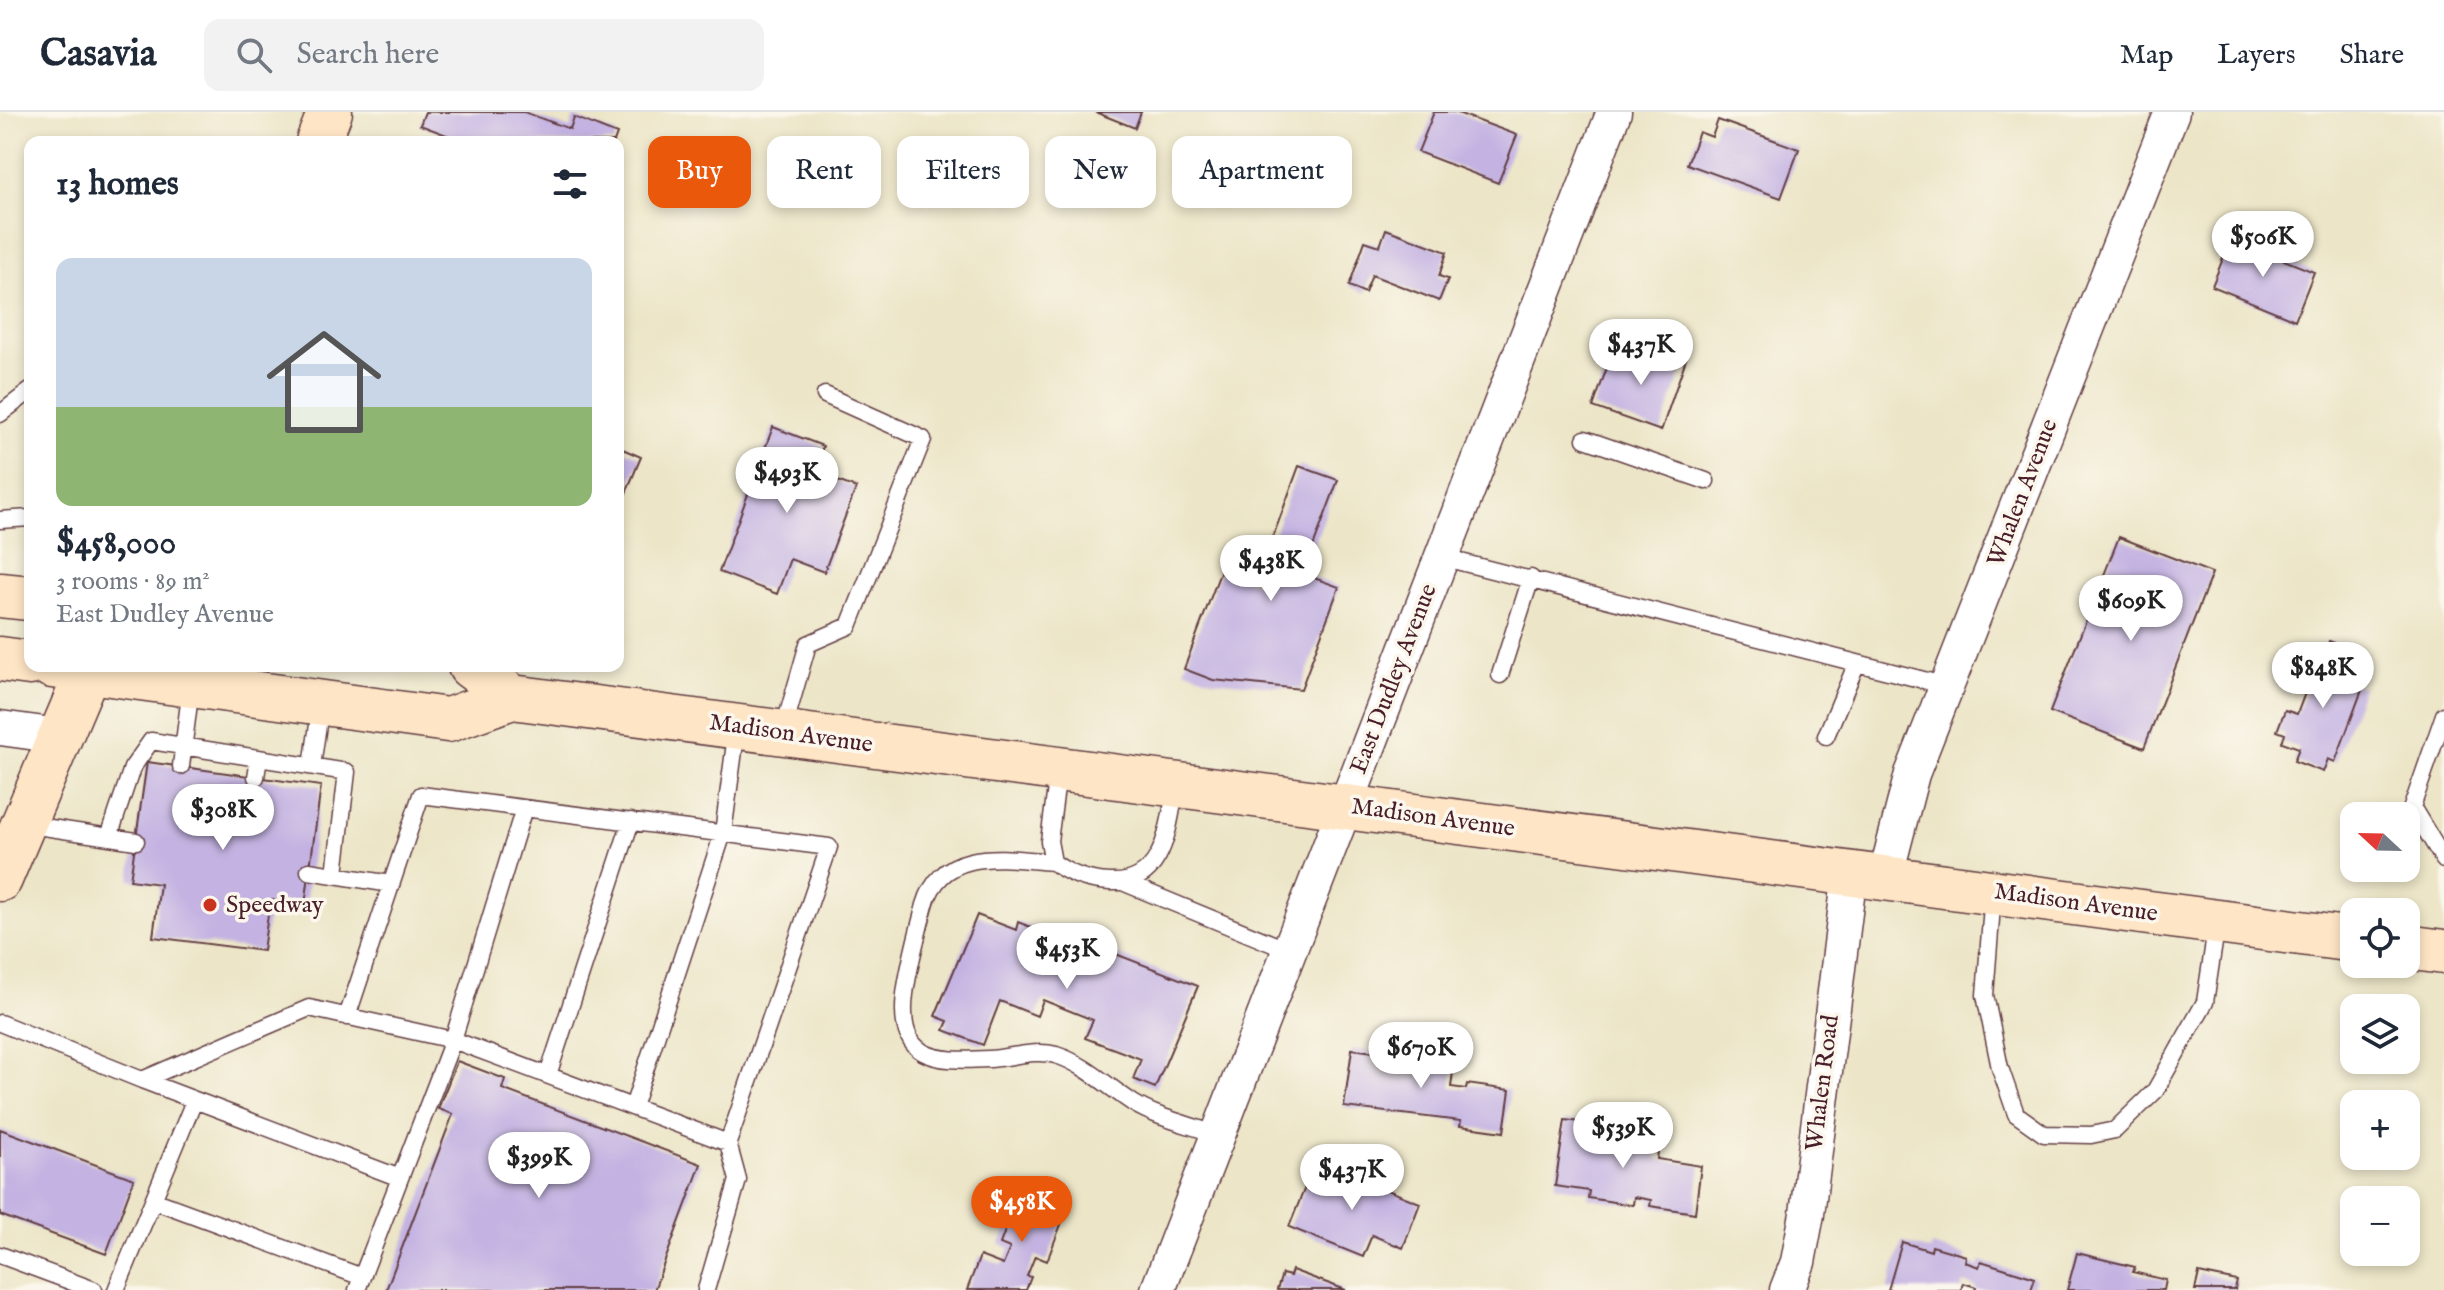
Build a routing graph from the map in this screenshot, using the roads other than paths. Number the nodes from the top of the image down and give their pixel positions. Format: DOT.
graph roads {
  1 [pos="330,112"];
  2 [pos="1614,112"];
  3 [pos="2172,112"];
  4 [pos="320,136"];
  5 [pos="825,395"];
  6 [pos="24,396"];
  7 [pos="0,414"];
  8 [pos="1585,439"];
  9 [pos="1706,481"];
  10 [pos="24,518"];
  11 [pos="0,520"];
  12 [pos="1441,557"];
  13 [pos="1531,578"];
  14 [pos="0,595"];
  15 [pos="24,597"];
  16 [pos="0,659"];
  17 [pos="24,662"];
  18 [pos="1856,665"];
  19 [pos="75,672"];
  20 [pos="102,672"];
  21 [pos="478,672"];
  22 [pos="1500,675"];
  23 [pos="191,686"];
  24 [pos="1947,686"];
  25 [pos="512,697"];
  26 [pos="321,703"];
  27 [pos="2444,715"];
  28 [pos="737,727"];
  29 [pos="0,728"];
  30 [pos="783,733"];
  31 [pos="59,736"];
  32 [pos="1826,736"];
  33 [pos="183,746"];
  34 [pos="259,758"];
  35 [pos="181,766"];
  36 [pos="312,766"];
  37 [pos="1058,769"];
  38 [pos="256,777"];
  39 [pos="1177,785"];
  40 [pos="1345,807"];
  41 [pos="524,808"];
  42 [pos="631,821"];
  43 [pos="22,824"];
  44 [pos="723,833"];
  45 [pos="109,837"];
  46 [pos="136,841"];
  47 [pos="2444,860"];
  48 [pos="1053,862"];
  49 [pos="309,871"];
  50 [pos="335,874"];
  51 [pos="1867,876"];
  52 [pos="0,879"];
  53 [pos="1125,883"];
  54 [pos="391,884"];
  55 [pos="1993,892"];
  56 [pos="2218,922"];
  57 [pos="2340,938"];
  58 [pos="1290,951"];
  59 [pos="347,1017"];
  60 [pos="0,1023"];
  61 [pos="453,1040"];
  62 [pos="548,1075"];
  63 [pos="142,1080"];
  64 [pos="194,1101"];
  65 [pos="633,1107"];
  66 [pos="1218,1135"];
  67 [pos="728,1143"];
  68 [pos="400,1178"];
  69 [pos="153,1200"];
  70 [pos="0,1255"];
  71 [pos="359,1283"];
  72 [pos="94,1290"];
  73 [pos="116,1290"];
  74 [pos="706,1290"];
  75 [pos="1158,1290"];
  76 [pos="1787,1290"];
  1 -- 4 [label="main road"];
  2 -- 12 [label="street, East Dudley Avenue"];
  3 -- 24 [label="street, Whalen Avenue"];
  5 -- 30 [label="lane"];
  6 -- 7 [label="lane"];
  8 -- 9 [label="lane"];
  10 -- 11 [label="lane"];
  12 -- 13 [label="lane"];
  12 -- 40 [label="street, East Dudley Avenue"];
  13 -- 18 [label="lane"];
  13 -- 22 [label="lane"];
  14 -- 15 [label="main road"];
  16 -- 17 [label="main road"];
  18 -- 24 [label="lane"];
  18 -- 32 [label="lane"];
  19 -- 31 [label="main road"];
  20 -- 23 [label="main road, Madison Avenue"];
  21 -- 25 [label="main road, Madison Avenue"];
  23 -- 26 [label="main road, Madison Avenue"];
  23 -- 33 [label="lane"];
  24 -- 51 [label="street, Whalen Avenue"];
  25 -- 26 [label="main road, Madison Avenue"];
  25 -- 28 [label="main road, Madison Avenue"];
  26 -- 36 [label="lane"];
  27 -- 47 [label="lane"];
  28 -- 30 [label="main road, Madison Avenue"];
  28 -- 44 [label="lane"];
  29 -- 31 [label="street"];
  30 -- 37 [label="main road, Madison Avenue"];
  31 -- 43 [label="main road"];
  33 -- 34 [label="lane"];
  33 -- 35 [label="lane"];
  33 -- 45 [label="lane"];
  34 -- 36 [label="lane"];
  34 -- 38 [label="lane"];
  36 -- 50 [label="lane"];
  37 -- 39 [label="main road, Madison Avenue"];
  37 -- 48 [label="lane"];
  39 -- 40 [label="main road, Madison Avenue"];
  39 -- 53 [label="lane"];
  40 -- 51 [label="main road, Madison Avenue"];
  40 -- 58 [label="street, East Dudley Avenue"];
  41 -- 42 [label="lane"];
  41 -- 54 [label="lane"];
  41 -- 61 [label="lane"];
  42 -- 44 [label="lane"];
  42 -- 62 [label="lane"];
  43 -- 45 [label="lane"];
  43 -- 52 [label="main road"];
  44 -- 65 [label="lane"];
  44 -- 67 [label="lane"];
  45 -- 46 [label="lane"];
  48 -- 53 [label="lane"];
  48 -- 66 [label="lane"];
  49 -- 50 [label="lane"];
  50 -- 54 [label="lane"];
  51 -- 55 [label="main road, Madison Avenue"];
  51 -- 76 [label="street, Whalen Road"];
  53 -- 58 [label="lane"];
  54 -- 59 [label="lane"];
  55 -- 56 [label="main road, Madison Avenue"];
  55 -- 56 [label="lane"];
  56 -- 57 [label="main road, Madison Avenue"];
  58 -- 66 [label="street, East Dudley Avenue"];
  59 -- 61 [label="lane"];
  59 -- 63 [label="lane"];
  60 -- 63 [label="lane"];
  61 -- 62 [label="lane"];
  61 -- 68 [label="lane"];
  62 -- 65 [label="lane"];
  63 -- 64 [label="lane"];
  64 -- 68 [label="lane"];
  64 -- 69 [label="lane"];
  65 -- 67 [label="lane"];
  66 -- 75 [label="street, East Dudley Avenue"];
  67 -- 74 [label="lane"];
  68 -- 71 [label="lane"];
  69 -- 71 [label="lane"];
  69 -- 73 [label="lane"];
  70 -- 72 [label="lane"];
}
